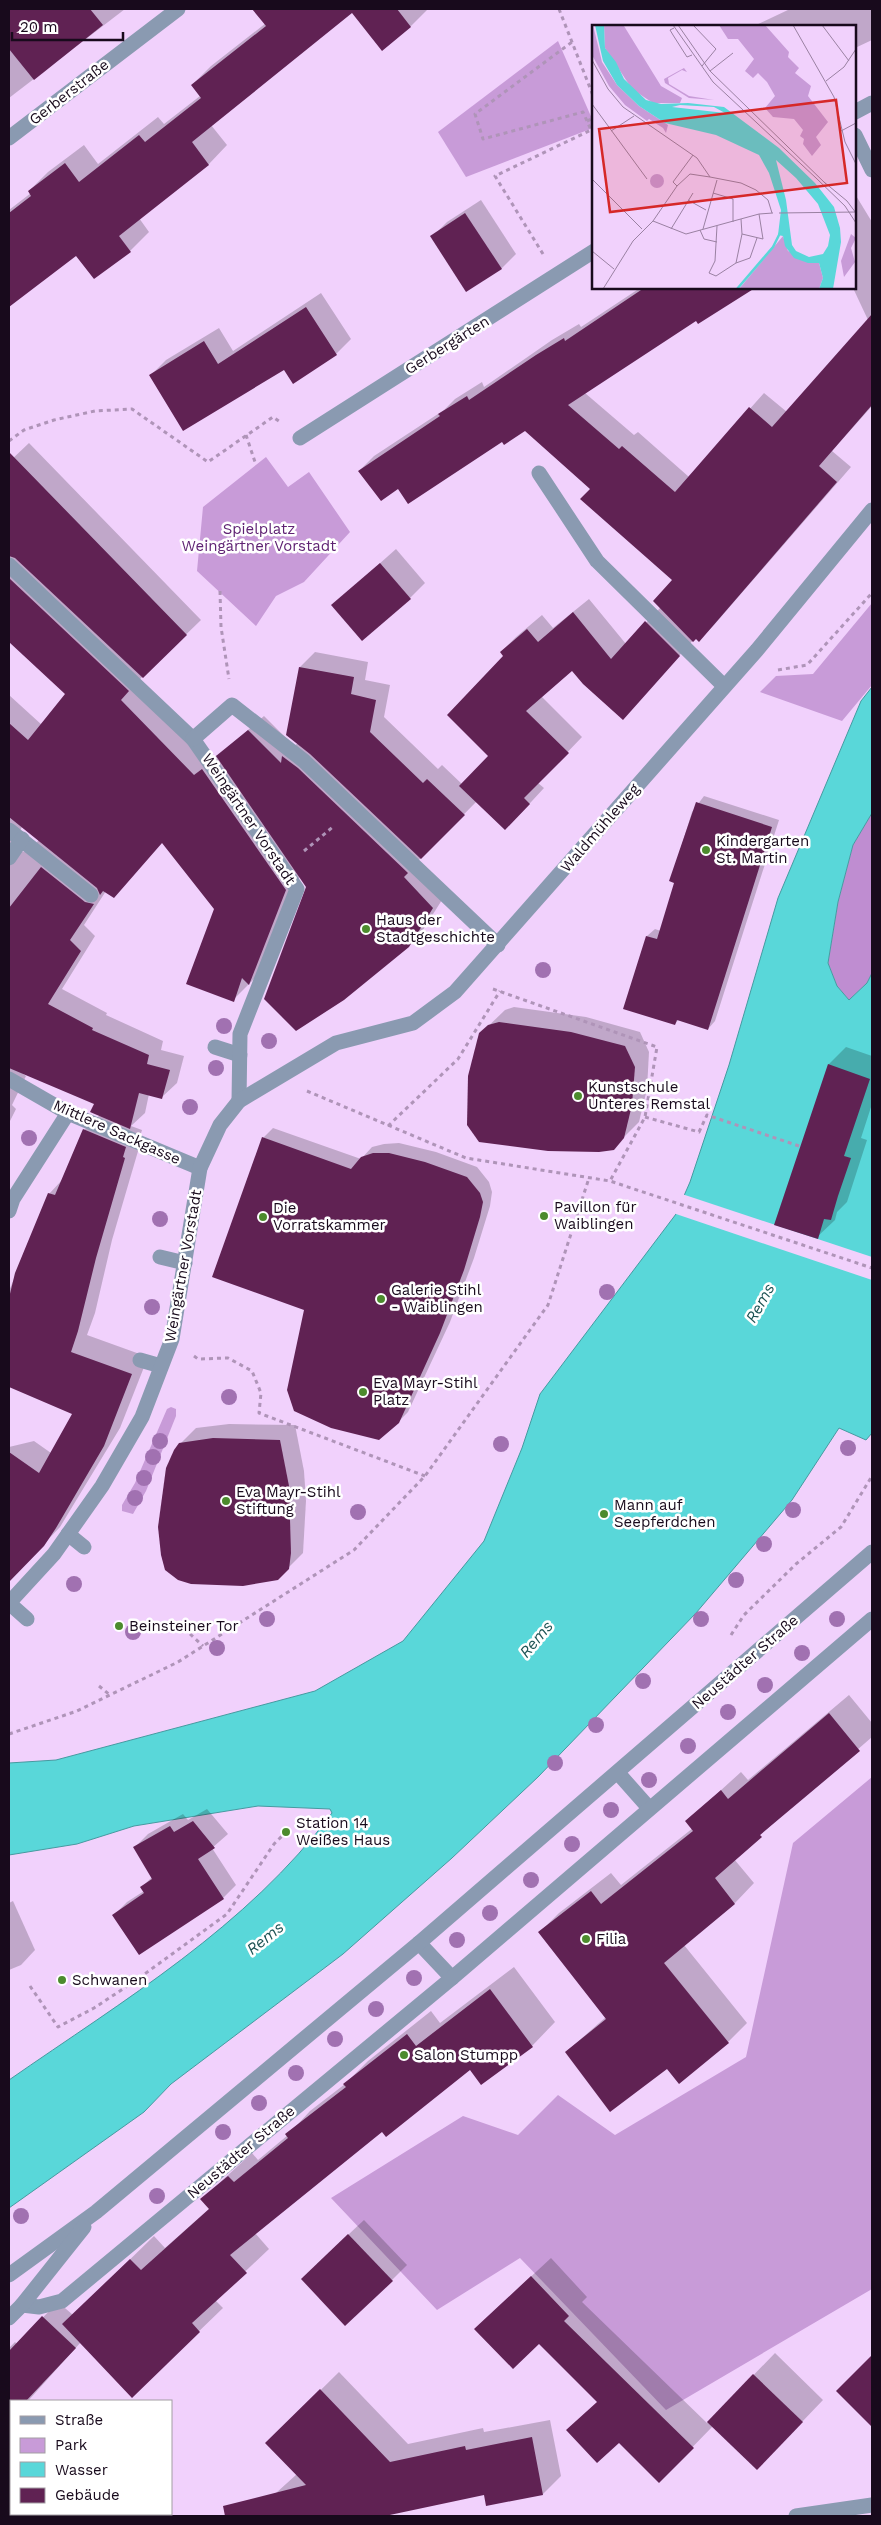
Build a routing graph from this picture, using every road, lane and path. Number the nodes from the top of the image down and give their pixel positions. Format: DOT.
graph roads {
  1 [pos="178,9"];
  2 [pos="559,9"];
  3 [pos="572,42"];
  4 [pos="592,93"];
  5 [pos="872,103"];
  6 [pos="856,111"];
  7 [pos="592,119"];
  8 [pos="587,121"];
  9 [pos="856,137"];
  10 [pos="9,138"];
  11 [pos="872,170"];
  12 [pos="592,252"];
  13 [pos="556,275"];
  14 [pos="246,435"];
  15 [pos="300,438"];
  16 [pos="9,441"];
  17 [pos="256,465"];
  18 [pos="539,472"];
  19 [pos="872,510"];
  20 [pos="9,565"];
  21 [pos="220,590"];
  22 [pos="872,593"];
  23 [pos="774,672"];
  24 [pos="724,686"];
  25 [pos="232,705"];
  26 [pos="194,739"];
  27 [pos="355,808"];
  28 [pos="9,830"];
  29 [pos="22,839"];
  30 [pos="9,858"];
  31 [pos="282,869"];
  32 [pos="91,895"];
  33 [pos="498,945"];
  34 [pos="494,989"];
  35 [pos="500,990"];
  36 [pos="215,1047"];
  37 [pos="240,1055"];
  38 [pos="9,1078"];
  39 [pos="277,1078"];
  40 [pos="239,1101"];
  41 [pos="68,1113"];
  42 [pos="645,1117"];
  43 [pos="388,1126"];
  44 [pos="799,1146"];
  45 [pos="200,1168"];
  46 [pos="589,1178"];
  47 [pos="610,1181"];
  48 [pos="9,1211"];
  49 [pos="160,1257"];
  50 [pos="185,1263"];
  51 [pos="872,1268"];
  52 [pos="172,1339"];
  53 [pos="140,1360"];
  54 [pos="161,1366"];
  55 [pos="426,1476"];
  56 [pos="872,1476"];
  57 [pos="68,1534"];
  58 [pos="84,1548"];
  59 [pos="872,1552"];
  60 [pos="9,1603"];
  61 [pos="27,1619"];
  62 [pos="872,1619"];
  63 [pos="190,1634"];
  64 [pos="729,1638"];
  65 [pos="203,1646"];
  66 [pos="99,1686"];
  67 [pos="110,1695"];
  68 [pos="9,1734"];
  69 [pos="618,1773"];
  70 [pos="649,1808"];
  71 [pos="286,1832"];
  72 [pos="419,1943"];
  73 [pos="452,1978"];
  74 [pos="30,1986"];
  75 [pos="96,2212"];
  76 [pos="9,2275"];
  77 [pos="22,2304"];
  78 [pos="9,2318"];
  79 [pos="872,2505"];
  80 [pos="796,2516"];
  1 -- 10 [label="street, Gerberstraße"];
  2 -- 3 [label="path"];
  3 -- 4 [label="path"];
  3 -- 8 [label="path"];
  5 -- 6 [label="street"];
  7 -- 8 [label="path"];
  8 -- 13 [label="path"];
  9 -- 11 [label="street"];
  12 -- 13 [label="street, Gerbergärten"];
  13 -- 15 [label="street, Gerbergärten"];
  14 -- 15 [label="path"];
  14 -- 16 [label="path"];
  14 -- 17 [label="path"];
  18 -- 24 [label="street"];
  19 -- 24 [label="street, Waldmühleweg"];
  20 -- 26 [label="street, Weingärtner Vorstadt"];
  21 -- 25 [label="path"];
  22 -- 23 [label="path"];
  24 -- 33 [label="street, Waldmühleweg"];
  25 -- 26 [label="street, Weingärtner Vorstadt"];
  25 -- 27 [label="street"];
  26 -- 31 [label="street, Weingärtner Vorstadt"];
  27 -- 31 [label="path"];
  27 -- 33 [label="street"];
  28 -- 29 [label="street"];
  29 -- 30 [label="street"];
  29 -- 32 [label="street"];
  31 -- 37 [label="street, Weingärtner Vorstadt"];
  33 -- 39 [label="street, Waldmühleweg"];
  34 -- 35 [label="path"];
  35 -- 42 [label="path"];
  35 -- 43 [label="path"];
  36 -- 37 [label="street"];
  37 -- 40 [label="street, Weingärtner Vorstadt"];
  38 -- 41 [label="street, Mittlere Sackgasse"];
  39 -- 40 [label="street, Weingärtner Vorstadt"];
  39 -- 43 [label="path"];
  40 -- 45 [label="street, Weingärtner Vorstadt"];
  41 -- 45 [label="street, Mittlere Sackgasse"];
  41 -- 48 [label="street"];
  42 -- 44 [label="path"];
  42 -- 47 [label="path"];
  43 -- 46 [label="path"];
  45 -- 50 [label="street, Weingärtner Vorstadt"];
  46 -- 47 [label="path"];
  46 -- 55 [label="path"];
  47 -- 51 [label="path"];
  49 -- 50 [label="street"];
  50 -- 52 [label="street, Weingärtner Vorstadt"];
  52 -- 54 [label="street, Weingärtner Vorstadt"];
  52 -- 55 [label="path"];
  53 -- 54 [label="street"];
  54 -- 57 [label="street, Weingärtner Vorstadt"];
  55 -- 65 [label="path"];
  56 -- 64 [label="path"];
  57 -- 58 [label="street"];
  57 -- 60 [label="street, Weingärtner Vorstadt"];
  59 -- 69 [label="street, Neustädter Straße"];
  60 -- 61 [label="street"];
  62 -- 70 [label="street, Neustädter Straße"];
  63 -- 65 [label="path"];
  65 -- 67 [label="path"];
  66 -- 67 [label="path"];
  67 -- 68 [label="path"];
  69 -- 70 [label="street"];
  69 -- 72 [label="street, Neustädter Straße"];
  70 -- 73 [label="street, Neustädter Straße"];
  71 -- 74 [label="path"];
  72 -- 73 [label="street"];
  72 -- 75 [label="street, Neustädter Straße"];
  73 -- 77 [label="street, Neustädter Straße"];
  75 -- 76 [label="street, Neustädter Straße"];
  75 -- 77 [label="street, Neustädter Straße"];
  77 -- 78 [label="street, Neustädter Straße"];
  79 -- 80 [label="street"];
}
